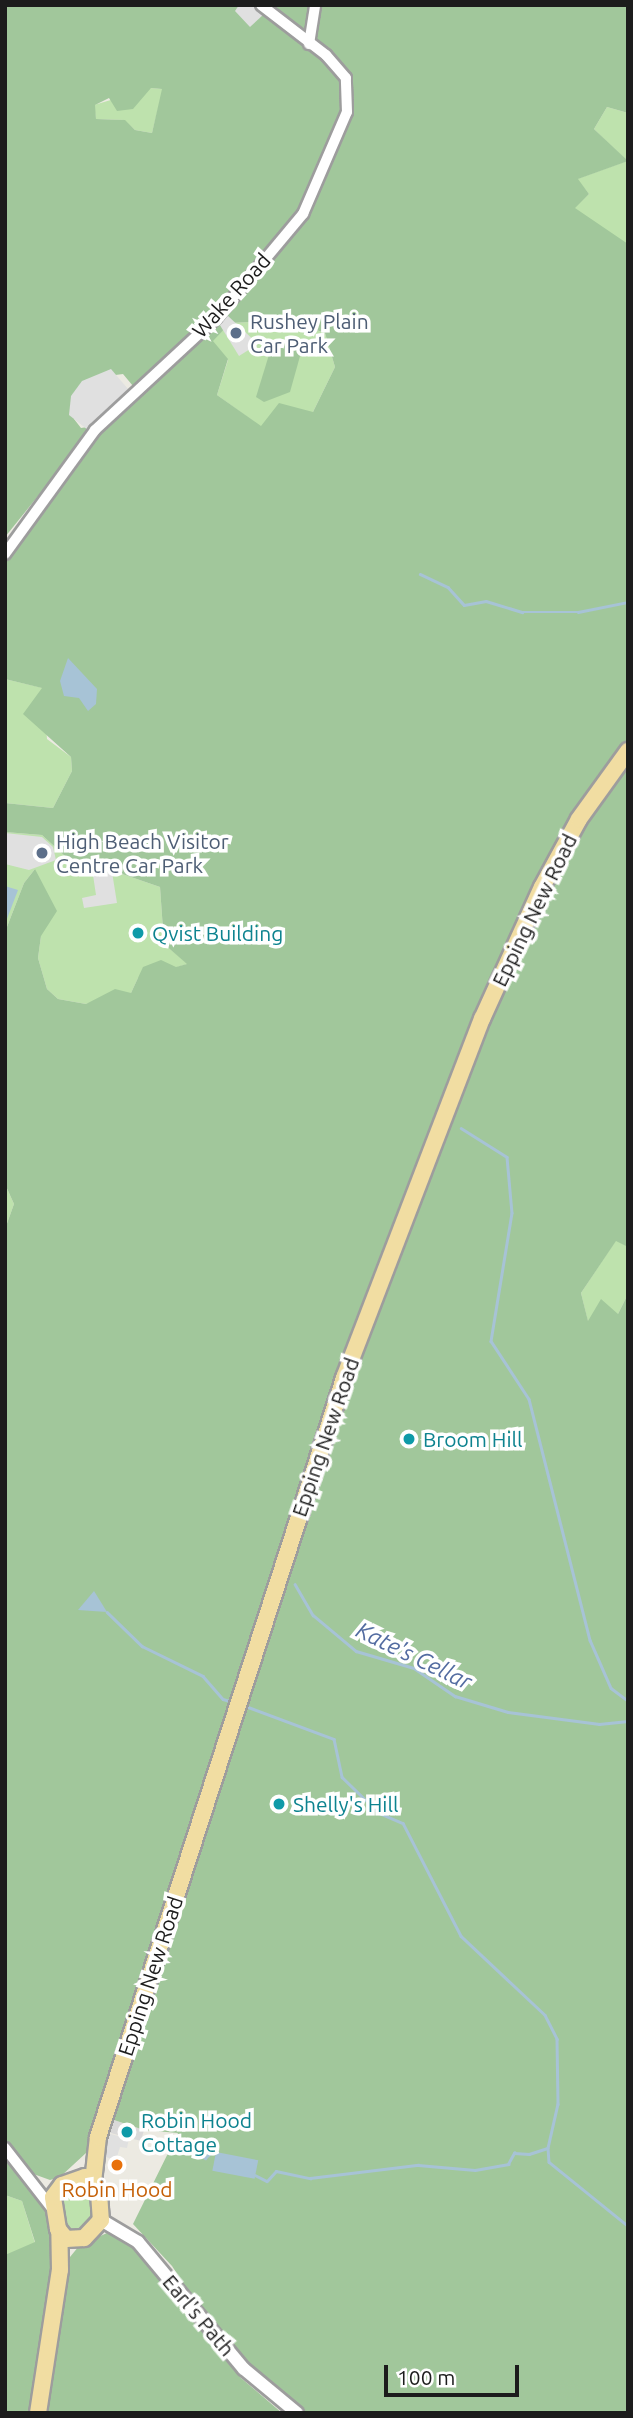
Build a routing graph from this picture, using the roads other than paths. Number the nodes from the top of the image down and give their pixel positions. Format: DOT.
graph roads {
  1 [pos="261,5"];
  2 [pos="315,5"];
  3 [pos="309,44"];
  4 [pos="5,554"];
  5 [pos="628,751"];
  6 [pos="5,2148"];
  7 [pos="94,2153"];
  8 [pos="93,2182"];
  9 [pos="66,2183"];
  10 [pos="36,2187"];
  11 [pos="54,2211"];
  12 [pos="101,2220"];
  13 [pos="59,2231"];
  14 [pos="77,2239"];
  15 [pos="60,2270"];
  16 [pos="38,2413"];
  17 [pos="297,2413"];
  1 -- 3 [label="street, Wake Road"];
  2 -- 3 [label="street"];
  3 -- 4 [label="street, Wake Road"];
  5 -- 7 [label="main road, Epping New Road"];
  6 -- 10 [label="street"];
  7 -- 8 [label="main road, Epping New Road"];
  7 -- 9 [label="main road, Epping New Road"];
  8 -- 9 [label="main road"];
  8 -- 12 [label="main road"];
  9 -- 10 [label="street"];
  9 -- 11 [label="main road"];
  10 -- 11 [label="street"];
  11 -- 13 [label="main road"];
  12 -- 14 [label="main road"];
  12 -- 17 [label="street, Earl's Path"];
  13 -- 14 [label="main road"];
  13 -- 15 [label="main road"];
  14 -- 15 [label="main road"];
  15 -- 16 [label="main road"];
}
